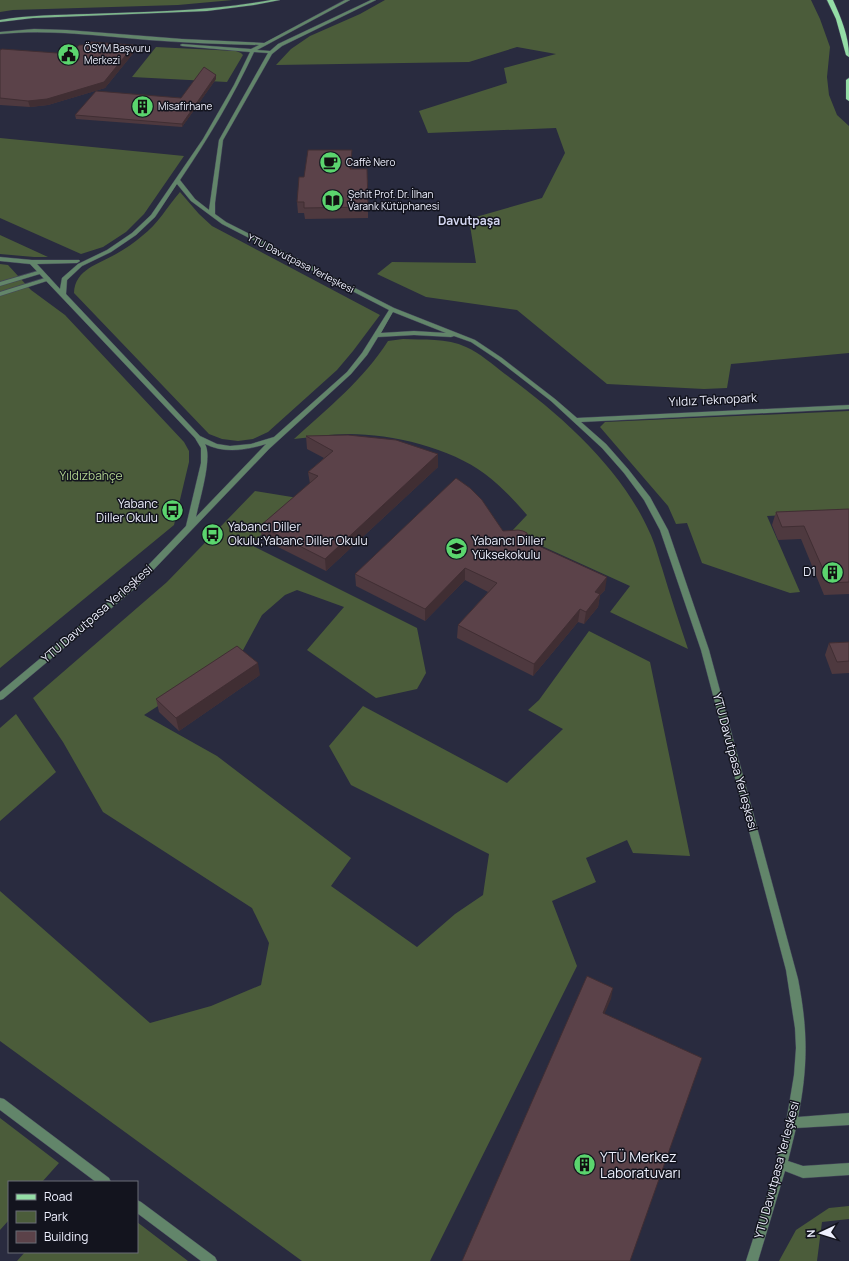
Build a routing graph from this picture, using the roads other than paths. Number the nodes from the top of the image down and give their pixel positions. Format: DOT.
graph roads {
  1 [pos="253,0"];
  2 [pos="278,0"];
  3 [pos="348,0"];
  4 [pos="374,0"];
  5 [pos="830,0"];
  6 [pos="0,16"];
  7 [pos="0,21"];
  8 [pos="0,33"];
  9 [pos="0,38"];
  10 [pos="264,44"];
  11 [pos="280,45"];
  12 [pos="253,50"];
  13 [pos="271,52"];
  14 [pos="849,55"];
  15 [pos="849,80"];
  16 [pos="849,99"];
  17 [pos="177,180"];
  18 [pos="212,215"];
  19 [pos="0,259"];
  20 [pos="76,261"];
  21 [pos="32,262"];
  22 [pos="41,272"];
  23 [pos="48,279"];
  24 [pos="0,284"];
  25 [pos="0,294"];
  26 [pos="63,295"];
  27 [pos="392,309"];
  28 [pos="378,335"];
  29 [pos="473,341"];
  30 [pos="849,407"];
  31 [pos="578,420"];
  32 [pos="279,436"];
  33 [pos="198,437"];
  34 [pos="190,527"];
  35 [pos="0,697"];
  36 [pos="0,1103"];
  37 [pos="849,1118"];
  38 [pos="792,1123"];
  39 [pos="781,1164"];
  40 [pos="849,1169"];
  41 [pos="104,1181"];
  42 [pos="138,1207"];
  43 [pos="211,1261"];
  44 [pos="752,1261"];
  1 -- 6 [label="main road"];
  2 -- 7 [label="main road"];
  3 -- 10 [label="street"];
  4 -- 11 [label="street"];
  5 -- 14 [label="main road"];
  8 -- 10 [label="street"];
  9 -- 12 [label="street"];
  10 -- 11 [label="street"];
  10 -- 12 [label="street"];
  11 -- 13 [label="street"];
  12 -- 13 [label="street"];
  12 -- 17 [label="street"];
  13 -- 18 [label="street"];
  15 -- 16 [label="main road"];
  17 -- 18 [label="street, YTU Davutpasa Yerleşkesi"];
  17 -- 26 [label="street"];
  18 -- 27 [label="street, YTU Davutpasa Yerleşkesi"];
  19 -- 21 [label="street"];
  20 -- 21 [label="street"];
  21 -- 22 [label="street, YTU Davutpasa Yerleşkesi"];
  22 -- 23 [label="street, YTU Davutpasa Yerleşkesi"];
  22 -- 24 [label="street"];
  23 -- 25 [label="street"];
  23 -- 26 [label="street, YTU Davutpasa Yerleşkesi"];
  26 -- 33 [label="street, YTU Davutpasa Yerleşkesi"];
  27 -- 28 [label="street, YTU Davutpasa Yerleşkesi"];
  27 -- 29 [label="street, YTU Davutpasa Yerleşkesi"];
  28 -- 29 [label="street, YTU Davutpasa Yerleşkesi"];
  28 -- 32 [label="street, YTU Davutpasa Yerleşkesi"];
  29 -- 31 [label="street, YTU Davutpasa Yerleşkesi"];
  30 -- 31 [label="street, Yıldız Teknopark"];
  31 -- 38 [label="street, YTU Davutpasa Yerleşkesi"];
  32 -- 33 [label="street, YTU Davutpasa Yerleşkesi"];
  32 -- 34 [label="street, YTU Davutpasa Yerleşkesi"];
  33 -- 34 [label="street, YTU Davutpasa Yerleşkesi"];
  34 -- 35 [label="street, YTU Davutpasa Yerleşkesi"];
  36 -- 41 [label="street"];
  37 -- 38 [label="street"];
  38 -- 39 [label="street, YTU Davutpasa Yerleşkesi"];
  39 -- 40 [label="street"];
  39 -- 44 [label="street, YTU Davutpasa Yerleşkesi"];
  42 -- 43 [label="street"];
}
